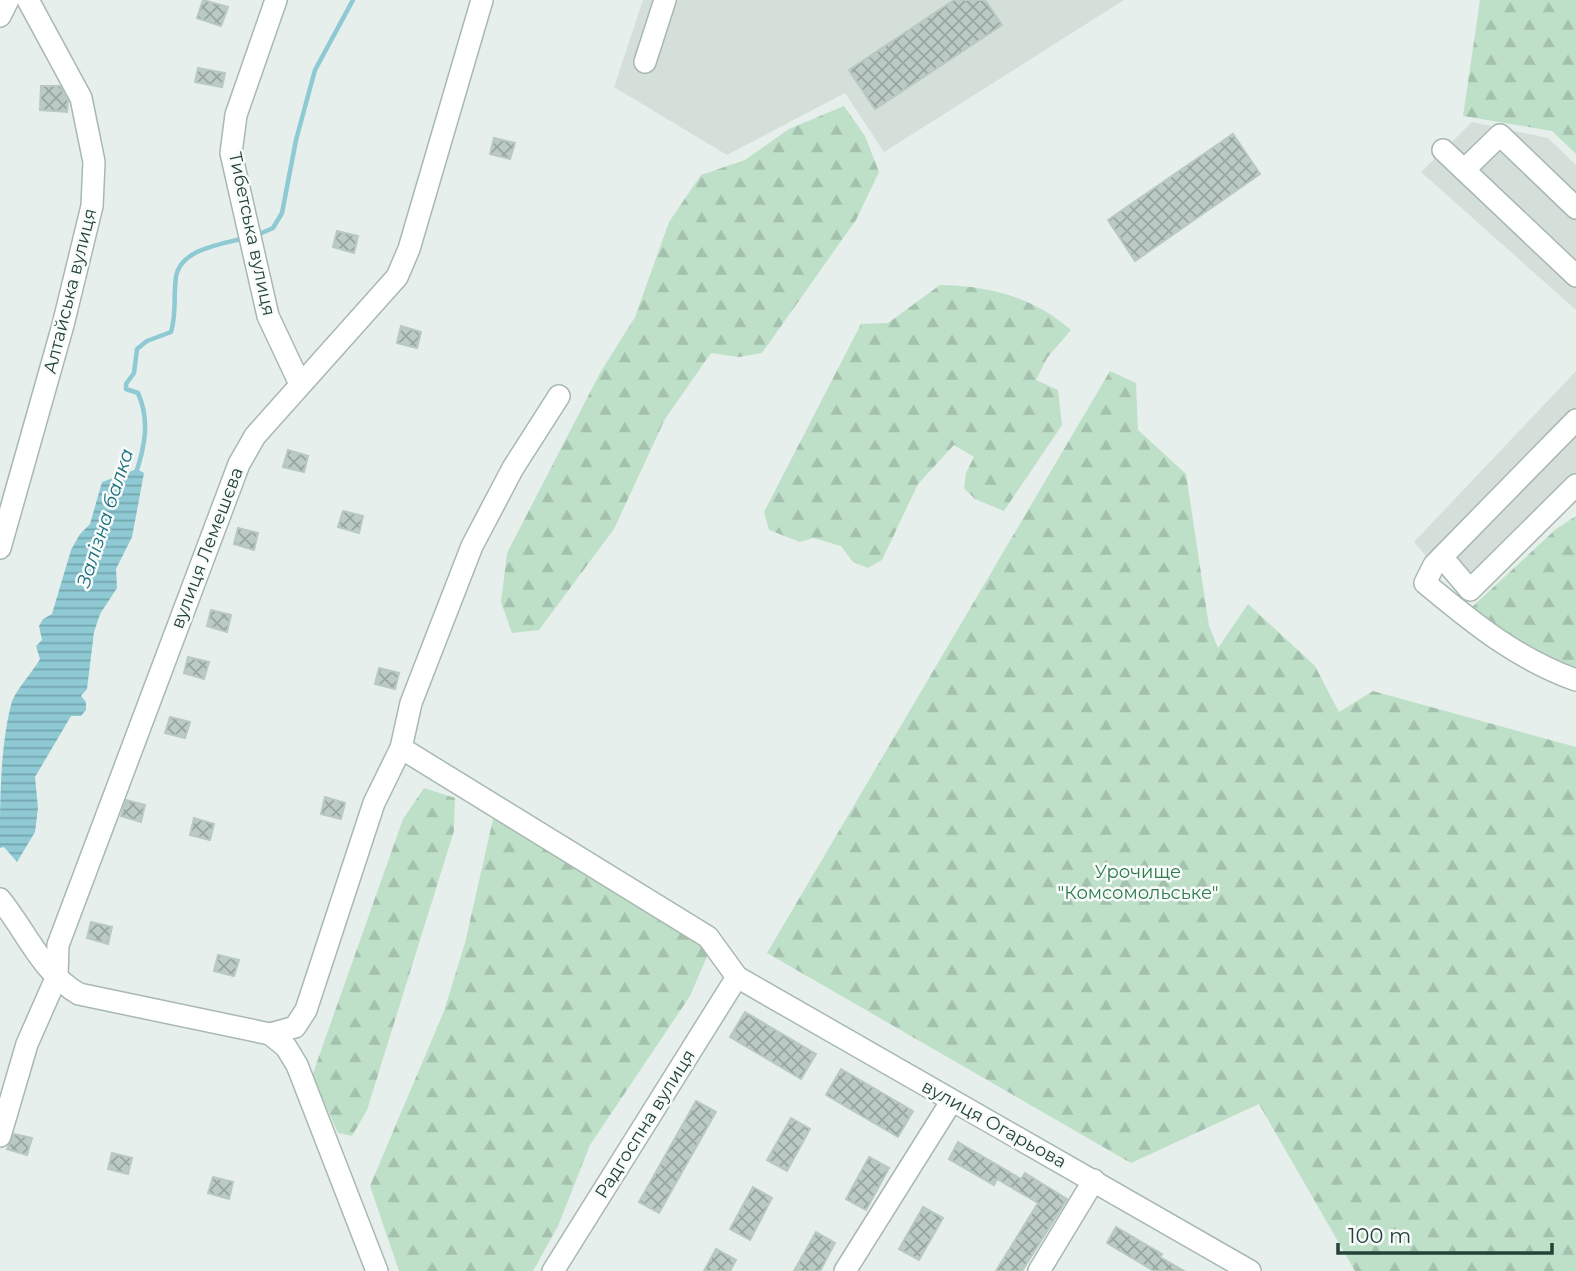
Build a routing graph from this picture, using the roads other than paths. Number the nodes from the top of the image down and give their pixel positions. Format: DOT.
graph roads {
  1 [pos="8,0"];
  2 [pos="28,0"];
  3 [pos="276,0"];
  4 [pos="482,0"];
  5 [pos="665,0"];
  6 [pos="0,16"];
  7 [pos="645,62"];
  8 [pos="1443,150"];
  9 [pos="1464,170"];
  10 [pos="1576,208"];
  11 [pos="1576,276"];
  12 [pos="300,384"];
  13 [pos="559,396"];
  14 [pos="1576,420"];
  15 [pos="1576,485"];
  16 [pos="0,548"];
  17 [pos="1442,557"];
  18 [pos="1576,680"];
  19 [pos="401,748"];
  20 [pos="0,899"];
  21 [pos="57,976"];
  22 [pos="737,977"];
  23 [pos="270,1034"];
  24 [pos="951,1102"];
  25 [pos="0,1136"];
  26 [pos="1094,1180"];
  27 [pos="377,1271"];
  28 [pos="553,1271"];
  29 [pos="845,1271"];
  30 [pos="1039,1271"];
  31 [pos="1250,1271"];
  1 -- 6 [label="street"];
  2 -- 16 [label="street, Алтайська вулиця"];
  3 -- 12 [label="street, Тибетська вулиця"];
  4 -- 12 [label="street, вулиця Лемешєва"];
  5 -- 7 [label="street"];
  8 -- 9 [label="street"];
  9 -- 10 [label="street"];
  9 -- 11 [label="street"];
  12 -- 21 [label="street, вулиця Лемешєва"];
  13 -- 19 [label="street"];
  14 -- 17 [label="street"];
  15 -- 17 [label="street"];
  17 -- 18 [label="street"];
  19 -- 22 [label="street"];
  19 -- 23 [label="street"];
  20 -- 21 [label="street"];
  21 -- 23 [label="street"];
  21 -- 25 [label="street, вулиця Лемешєва"];
  22 -- 24 [label="street, вулиця Огарьова"];
  22 -- 28 [label="street, Радгоспна вулиця"];
  23 -- 27 [label="street"];
  24 -- 26 [label="street, вулиця Огарьова"];
  24 -- 29 [label="street"];
  26 -- 30 [label="street"];
  26 -- 31 [label="street, вулиця Огарьова"];
}
